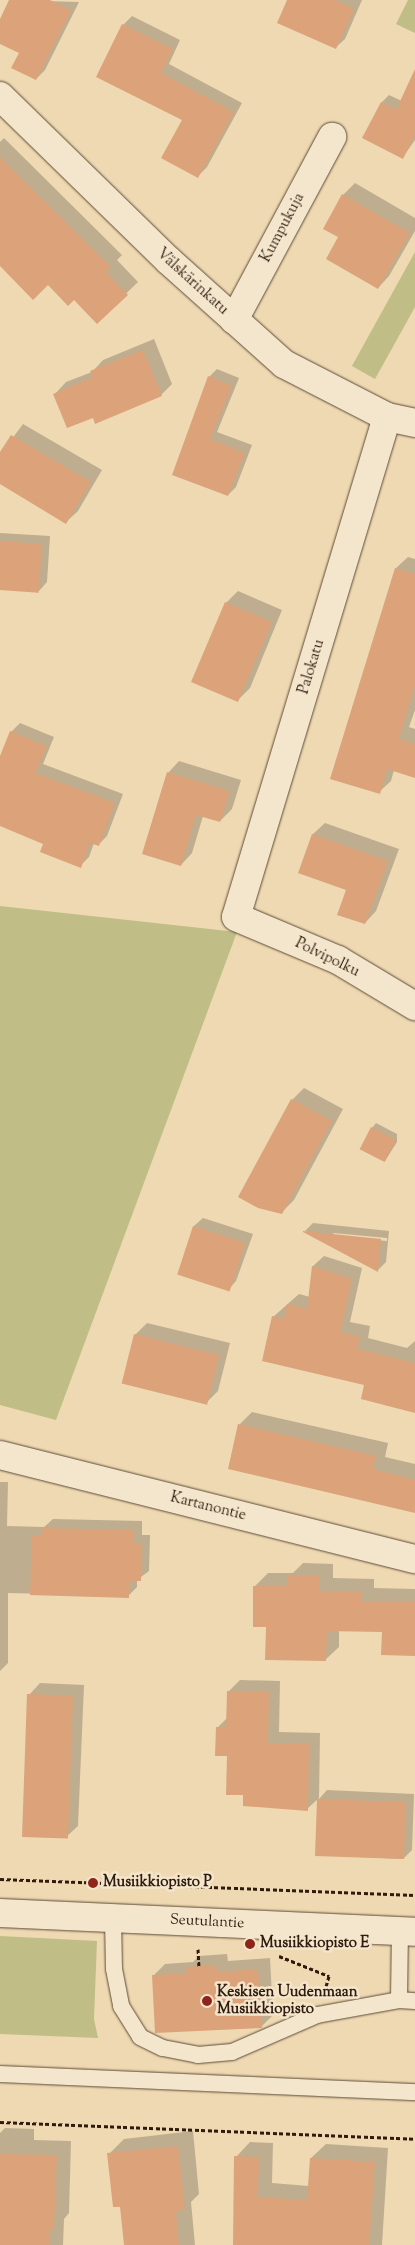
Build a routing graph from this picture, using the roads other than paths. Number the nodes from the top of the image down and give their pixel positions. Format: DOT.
graph roads {
  1 [pos="0,96"];
  2 [pos="332,137"];
  3 [pos="234,320"];
  4 [pos="387,417"];
  5 [pos="415,423"];
  6 [pos="236,917"];
  7 [pos="415,1006"];
  8 [pos="0,1455"];
  9 [pos="415,1559"];
  10 [pos="0,1913"];
  11 [pos="113,1918"];
  12 [pos="407,1931"];
  13 [pos="407,2001"];
  14 [pos="0,2074"];
  15 [pos="415,2092"];
  1 -- 3 [label="street, Välskärinkatu"];
  2 -- 3 [label="street, Kumpukuja"];
  3 -- 4 [label="street, Välskärinkatu"];
  4 -- 5 [label="street, Välskärinkatu"];
  4 -- 6 [label="street, Palokatu"];
  6 -- 7 [label="street, Polvipolku"];
  8 -- 9 [label="street, Kartanontie"];
  10 -- 11 [label="street, Seutulantie"];
  11 -- 12 [label="street, Seutulantie"];
  11 -- 13 [label="lane"];
  12 -- 13 [label="lane"];
  14 -- 15 [label="lane"];
}
